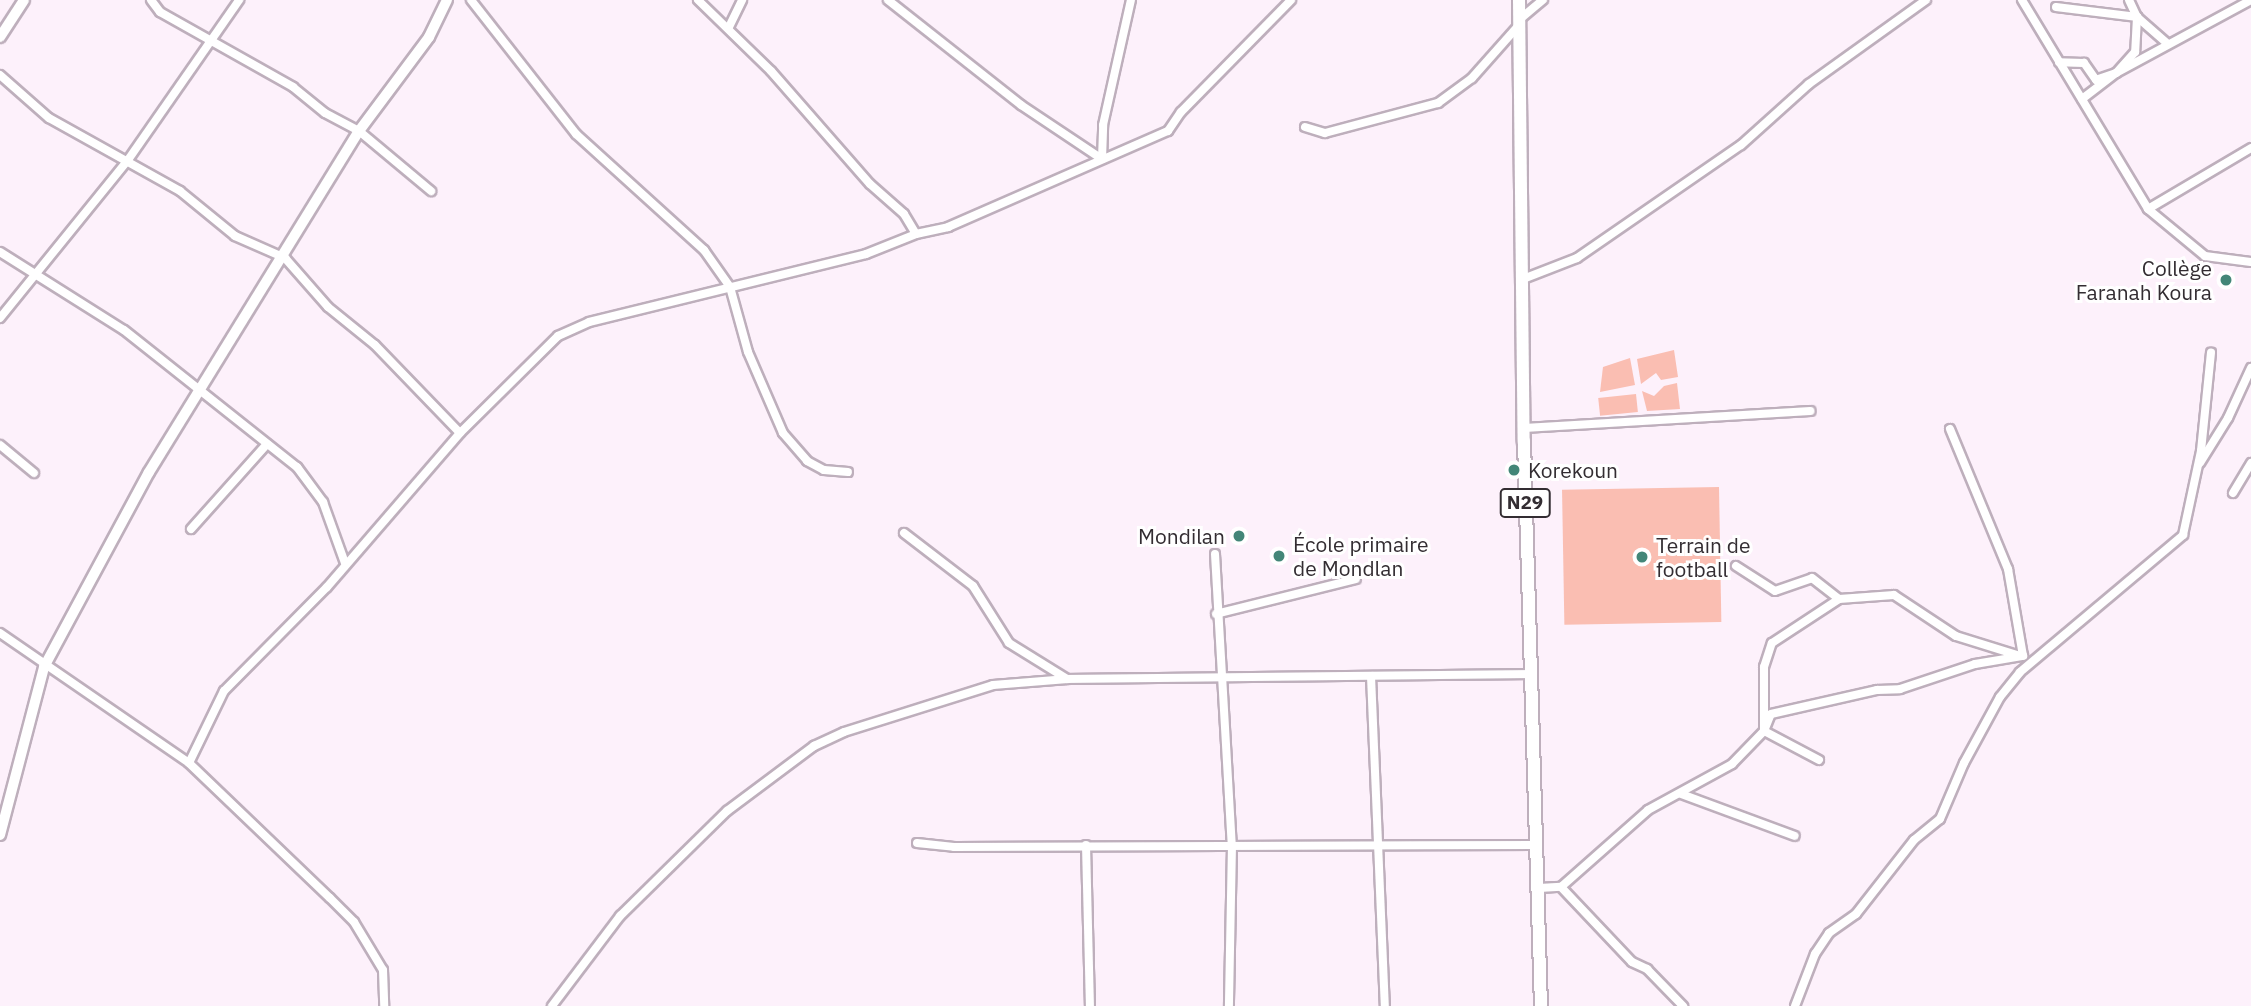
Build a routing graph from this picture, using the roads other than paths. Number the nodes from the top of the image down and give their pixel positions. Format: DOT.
graph roads {
  1 [pos="24,0"];
  2 [pos="151,0"];
  3 [pos="239,0"];
  4 [pos="447,0"];
  5 [pos="471,0"];
  6 [pos="698,0"];
  7 [pos="742,0"];
  8 [pos="888,0"];
  9 [pos="1131,0"];
  10 [pos="1291,0"];
  11 [pos="1519,0"];
  12 [pos="1543,0"];
  13 [pos="2022,0"];
  14 [pos="2129,0"];
  15 [pos="2251,0"];
  16 [pos="1921,2"];
  17 [pos="2056,7"];
  18 [pos="2137,17"];
  19 [pos="1520,21"];
  20 [pos="729,27"];
  21 [pos="0,37"];
  22 [pos="214,40"];
  23 [pos="2168,44"];
  24 [pos="2059,62"];
  25 [pos="2116,74"];
  26 [pos="0,75"];
  27 [pos="2082,99"];
  28 [pos="1305,127"];
  29 [pos="359,131"];
  30 [pos="2251,148"];
  31 [pos="1102,159"];
  32 [pos="128,160"];
  33 [pos="431,191"];
  34 [pos="2148,209"];
  35 [pos="916,234"];
  36 [pos="0,252"];
  37 [pos="285,258"];
  38 [pos="2251,262"];
  39 [pos="36,273"];
  40 [pos="1523,279"];
  41 [pos="730,287"];
  42 [pos="0,318"];
  43 [pos="2211,353"];
  44 [pos="2251,369"];
  45 [pos="196,389"];
  46 [pos="1810,411"];
  47 [pos="1524,428"];
  48 [pos="1950,429"];
  49 [pos="460,433"];
  50 [pos="267,444"];
  51 [pos="0,445"];
  52 [pos="2251,463"];
  53 [pos="2197,465"];
  54 [pos="848,472"];
  55 [pos="34,473"];
  56 [pos="2233,493"];
  57 [pos="191,529"];
  58 [pos="904,533"];
  59 [pos="1215,554"];
  60 [pos="345,563"];
  61 [pos="1736,566"];
  62 [pos="1356,579"];
  63 [pos="1839,599"];
  64 [pos="1216,614"];
  65 [pos="0,633"];
  66 [pos="2023,656"];
  67 [pos="44,667"];
  68 [pos="1530,674"];
  69 [pos="1371,676"];
  70 [pos="1224,677"];
  71 [pos="1068,679"];
  72 [pos="1763,731"];
  73 [pos="1819,760"];
  74 [pos="189,763"];
  75 [pos="1681,794"];
  76 [pos="0,835"];
  77 [pos="1795,836"];
  78 [pos="917,843"];
  79 [pos="1086,845"];
  80 [pos="1232,845"];
  81 [pos="1537,845"];
  82 [pos="1376,848"];
  83 [pos="1561,887"];
  84 [pos="1539,888"];
  85 [pos="384,1006"];
  86 [pos="552,1006"];
  87 [pos="1090,1006"];
  88 [pos="1229,1006"];
  89 [pos="1385,1006"];
  90 [pos="1541,1006"];
  91 [pos="1683,1006"];
  92 [pos="1795,1006"];
  1 -- 21 [label="main road"];
  2 -- 22 [label="street"];
  3 -- 22 [label="street"];
  4 -- 29 [label="main road"];
  5 -- 41 [label="street"];
  6 -- 20 [label="street"];
  7 -- 20 [label="street"];
  8 -- 31 [label="street"];
  9 -- 31 [label="street"];
  10 -- 31 [label="street"];
  11 -- 19 [label="main road, N29"];
  12 -- 19 [label="street"];
  13 -- 24 [label="street"];
  14 -- 18 [label="street"];
  15 -- 23 [label="street"];
  16 -- 40 [label="street"];
  17 -- 18 [label="street"];
  18 -- 23 [label="street"];
  18 -- 25 [label="street"];
  19 -- 28 [label="street"];
  19 -- 40 [label="main road, N29"];
  20 -- 35 [label="street"];
  22 -- 29 [label="street"];
  22 -- 32 [label="street"];
  23 -- 25 [label="street"];
  24 -- 25 [label="street"];
  24 -- 27 [label="street"];
  25 -- 27 [label="street"];
  26 -- 32 [label="street"];
  27 -- 34 [label="street"];
  29 -- 33 [label="street"];
  29 -- 37 [label="main road"];
  30 -- 34 [label="street"];
  31 -- 35 [label="street"];
  32 -- 37 [label="street"];
  32 -- 39 [label="street"];
  34 -- 38 [label="street"];
  35 -- 41 [label="street"];
  36 -- 39 [label="street"];
  37 -- 45 [label="main road"];
  37 -- 49 [label="street"];
  39 -- 42 [label="street"];
  39 -- 45 [label="street"];
  40 -- 47 [label="main road, N29"];
  41 -- 49 [label="street"];
  41 -- 54 [label="street"];
  43 -- 53 [label="street"];
  44 -- 53 [label="street"];
  45 -- 50 [label="street"];
  45 -- 67 [label="main road"];
  46 -- 47 [label="street"];
  47 -- 68 [label="main road, N29"];
  48 -- 66 [label="street"];
  49 -- 60 [label="street"];
  50 -- 57 [label="street"];
  50 -- 60 [label="street"];
  51 -- 55 [label="street"];
  52 -- 56 [label="street"];
  53 -- 92 [label="street"];
  58 -- 71 [label="street"];
  59 -- 64 [label="street"];
  60 -- 74 [label="street"];
  61 -- 63 [label="street"];
  62 -- 64 [label="street"];
  63 -- 66 [label="street"];
  63 -- 72 [label="street"];
  64 -- 70 [label="street"];
  65 -- 67 [label="street"];
  66 -- 72 [label="street"];
  67 -- 74 [label="street"];
  67 -- 76 [label="main road"];
  68 -- 69 [label="street"];
  68 -- 81 [label="main road, N29"];
  69 -- 70 [label="street"];
  69 -- 82 [label="street"];
  70 -- 71 [label="street"];
  70 -- 80 [label="street"];
  71 -- 86 [label="street"];
  72 -- 73 [label="street"];
  72 -- 75 [label="street"];
  74 -- 85 [label="street"];
  75 -- 77 [label="street"];
  75 -- 83 [label="street"];
  78 -- 79 [label="street"];
  79 -- 80 [label="street"];
  79 -- 87 [label="street"];
  80 -- 82 [label="street"];
  80 -- 88 [label="street"];
  81 -- 82 [label="street"];
  81 -- 84 [label="main road, N29"];
  82 -- 89 [label="street"];
  83 -- 84 [label="street"];
  83 -- 91 [label="street"];
  84 -- 90 [label="main road, N29"];
}
